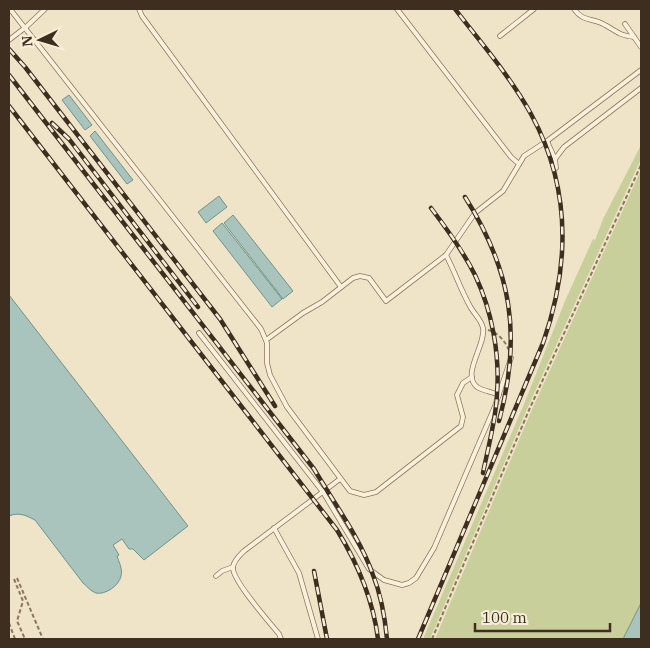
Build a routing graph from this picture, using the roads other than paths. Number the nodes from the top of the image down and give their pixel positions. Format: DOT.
graph roads {
  1 [pos="10,9"];
  2 [pos="45,9"];
  3 [pos="139,9"];
  4 [pos="396,9"];
  5 [pos="534,9"];
  6 [pos="574,9"];
  7 [pos="625,24"];
  8 [pos="26,27"];
  9 [pos="500,36"];
  10 [pos="634,37"];
  11 [pos="9,40"];
  12 [pos="641,47"];
  13 [pos="641,70"];
  14 [pos="641,88"];
  15 [pos="547,141"];
  16 [pos="555,159"];
  17 [pos="519,164"];
  18 [pos="556,168"];
  19 [pos="446,255"];
  20 [pos="341,286"];
  21 [pos="199,332"];
  22 [pos="266,340"];
  23 [pos="511,358"];
  24 [pos="472,377"];
  25 [pos="499,395"];
  26 [pos="340,479"];
  27 [pos="323,492"];
  28 [pos="274,528"];
  29 [pos="233,566"];
  30 [pos="216,576"];
  31 [pos="281,639"];
  32 [pos="318,639"];
  1 -- 8 [label="lane"];
  2 -- 8 [label="lane"];
  3 -- 20 [label="lane"];
  4 -- 17 [label="lane"];
  5 -- 9 [label="lane"];
  6 -- 10 [label="lane"];
  7 -- 10 [label="lane"];
  8 -- 11 [label="lane"];
  8 -- 22 [label="lane"];
  10 -- 12 [label="lane"];
  13 -- 15 [label="lane"];
  14 -- 16 [label="lane"];
  15 -- 16 [label="lane"];
  15 -- 17 [label="lane"];
  16 -- 18 [label="lane"];
  17 -- 19 [label="lane"];
  19 -- 20 [label="lane"];
  19 -- 24 [label="lane"];
  20 -- 22 [label="lane"];
  21 -- 27 [label="lane"];
  22 -- 26 [label="lane"];
  23 -- 25 [label="lane"];
  24 -- 25 [label="lane"];
  24 -- 26 [label="lane"];
  25 -- 27 [label="lane"];
  26 -- 27 [label="lane"];
  27 -- 28 [label="lane"];
  28 -- 29 [label="lane"];
  28 -- 32 [label="lane"];
  29 -- 30 [label="lane"];
  29 -- 31 [label="lane"];
}
